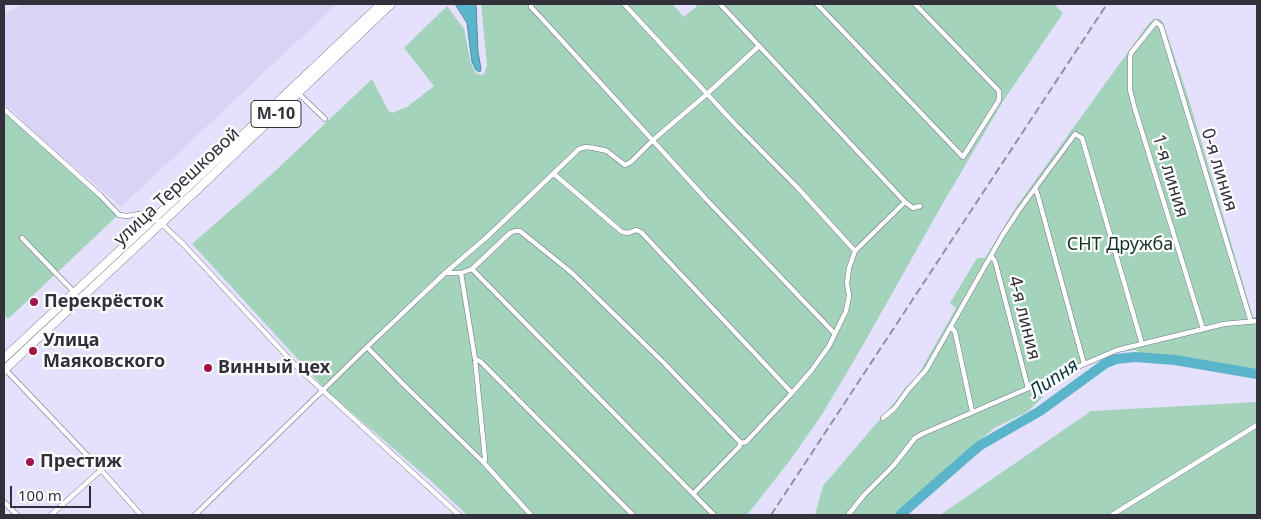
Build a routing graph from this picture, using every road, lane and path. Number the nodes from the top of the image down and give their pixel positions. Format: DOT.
graph roads {
  1 [pos="381,4"];
  2 [pos="391,4"];
  3 [pos="531,4"];
  4 [pos="624,4"];
  5 [pos="720,4"];
  6 [pos="817,4"];
  7 [pos="915,4"];
  8 [pos="1161,26"];
  9 [pos="759,46"];
  10 [pos="298,92"];
  11 [pos="707,94"];
  12 [pos="4,109"];
  13 [pos="325,119"];
  14 [pos="653,140"];
  15 [pos="554,174"];
  16 [pos="1035,188"];
  17 [pos="905,202"];
  18 [pos="920,206"];
  19 [pos="158,221"];
  20 [pos="22,238"];
  21 [pos="856,251"];
  22 [pos="991,256"];
  23 [pos="472,269"];
  24 [pos="445,273"];
  25 [pos="462,273"];
  26 [pos="74,292"];
  27 [pos="1251,322"];
  28 [pos="1257,322"];
  29 [pos="951,327"];
  30 [pos="1203,329"];
  31 [pos="835,334"];
  32 [pos="1142,344"];
  33 [pos="367,347"];
  34 [pos="4,358"];
  35 [pos="475,359"];
  36 [pos="1084,364"];
  37 [pos="4,369"];
  38 [pos="1028,388"];
  39 [pos="322,390"];
  40 [pos="792,394"];
  41 [pos="972,411"];
  42 [pos="883,418"];
  43 [pos="1257,425"];
  44 [pos="741,443"];
  45 [pos="484,463"];
  46 [pos="101,470"];
  47 [pos="693,494"];
  48 [pos="4,502"];
  49 [pos="17,515"];
  50 [pos="51,515"];
  51 [pos="141,515"];
  52 [pos="195,515"];
  53 [pos="458,515"];
  54 [pos="532,515"];
  55 [pos="633,515"];
  56 [pos="714,515"];
  57 [pos="848,515"];
  58 [pos="1112,515"];
  1 -- 19 [label="highway, улица Терешковой / М-10"];
  2 -- 10 [label="highway, улица Терешковой / М-10"];
  3 -- 14 [label="street"];
  4 -- 11 [label="street"];
  5 -- 9 [label="street"];
  6 -- 7 [label="street"];
  8 -- 27 [label="street, 0-я линия"];
  8 -- 30 [label="street, 1-я линия"];
  9 -- 11 [label="street"];
  9 -- 17 [label="street"];
  10 -- 13 [label="street"];
  10 -- 19 [label="highway, улица Терешковой / М-10"];
  11 -- 14 [label="street"];
  11 -- 21 [label="street"];
  12 -- 19 [label="street"];
  14 -- 15 [label="street"];
  14 -- 31 [label="street"];
  15 -- 24 [label="street"];
  15 -- 40 [label="street"];
  16 -- 22 [label="street"];
  16 -- 32 [label="street"];
  16 -- 36 [label="street"];
  17 -- 18 [label="street"];
  17 -- 21 [label="street"];
  19 -- 26 [label="highway, улица Терешковой / М-10"];
  19 -- 37 [label="highway, улица Терешковой / М-10"];
  19 -- 39 [label="street"];
  20 -- 26 [label="street"];
  21 -- 31 [label="street"];
  22 -- 29 [label="street"];
  22 -- 38 [label="street, 4-я линия"];
  23 -- 25 [label="street"];
  23 -- 44 [label="street"];
  23 -- 47 [label="street"];
  24 -- 25 [label="street"];
  24 -- 33 [label="street"];
  25 -- 35 [label="street"];
  26 -- 34 [label="highway, улица Терешковой / М-10"];
  27 -- 28 [label="street"];
  27 -- 30 [label="street"];
  29 -- 41 [label="street"];
  29 -- 42 [label="street"];
  30 -- 32 [label="street"];
  31 -- 40 [label="street"];
  32 -- 36 [label="street"];
  33 -- 39 [label="street"];
  33 -- 45 [label="street"];
  35 -- 45 [label="street"];
  35 -- 55 [label="street"];
  36 -- 38 [label="street"];
  37 -- 46 [label="street"];
  38 -- 41 [label="street"];
  39 -- 52 [label="street"];
  39 -- 53 [label="street"];
  40 -- 44 [label="street"];
  41 -- 57 [label="street"];
  43 -- 58 [label="street"];
  44 -- 47 [label="street"];
  45 -- 54 [label="street"];
  46 -- 50 [label="street"];
  46 -- 51 [label="street"];
  47 -- 56 [label="street"];
  48 -- 49 [label="street"];
}
